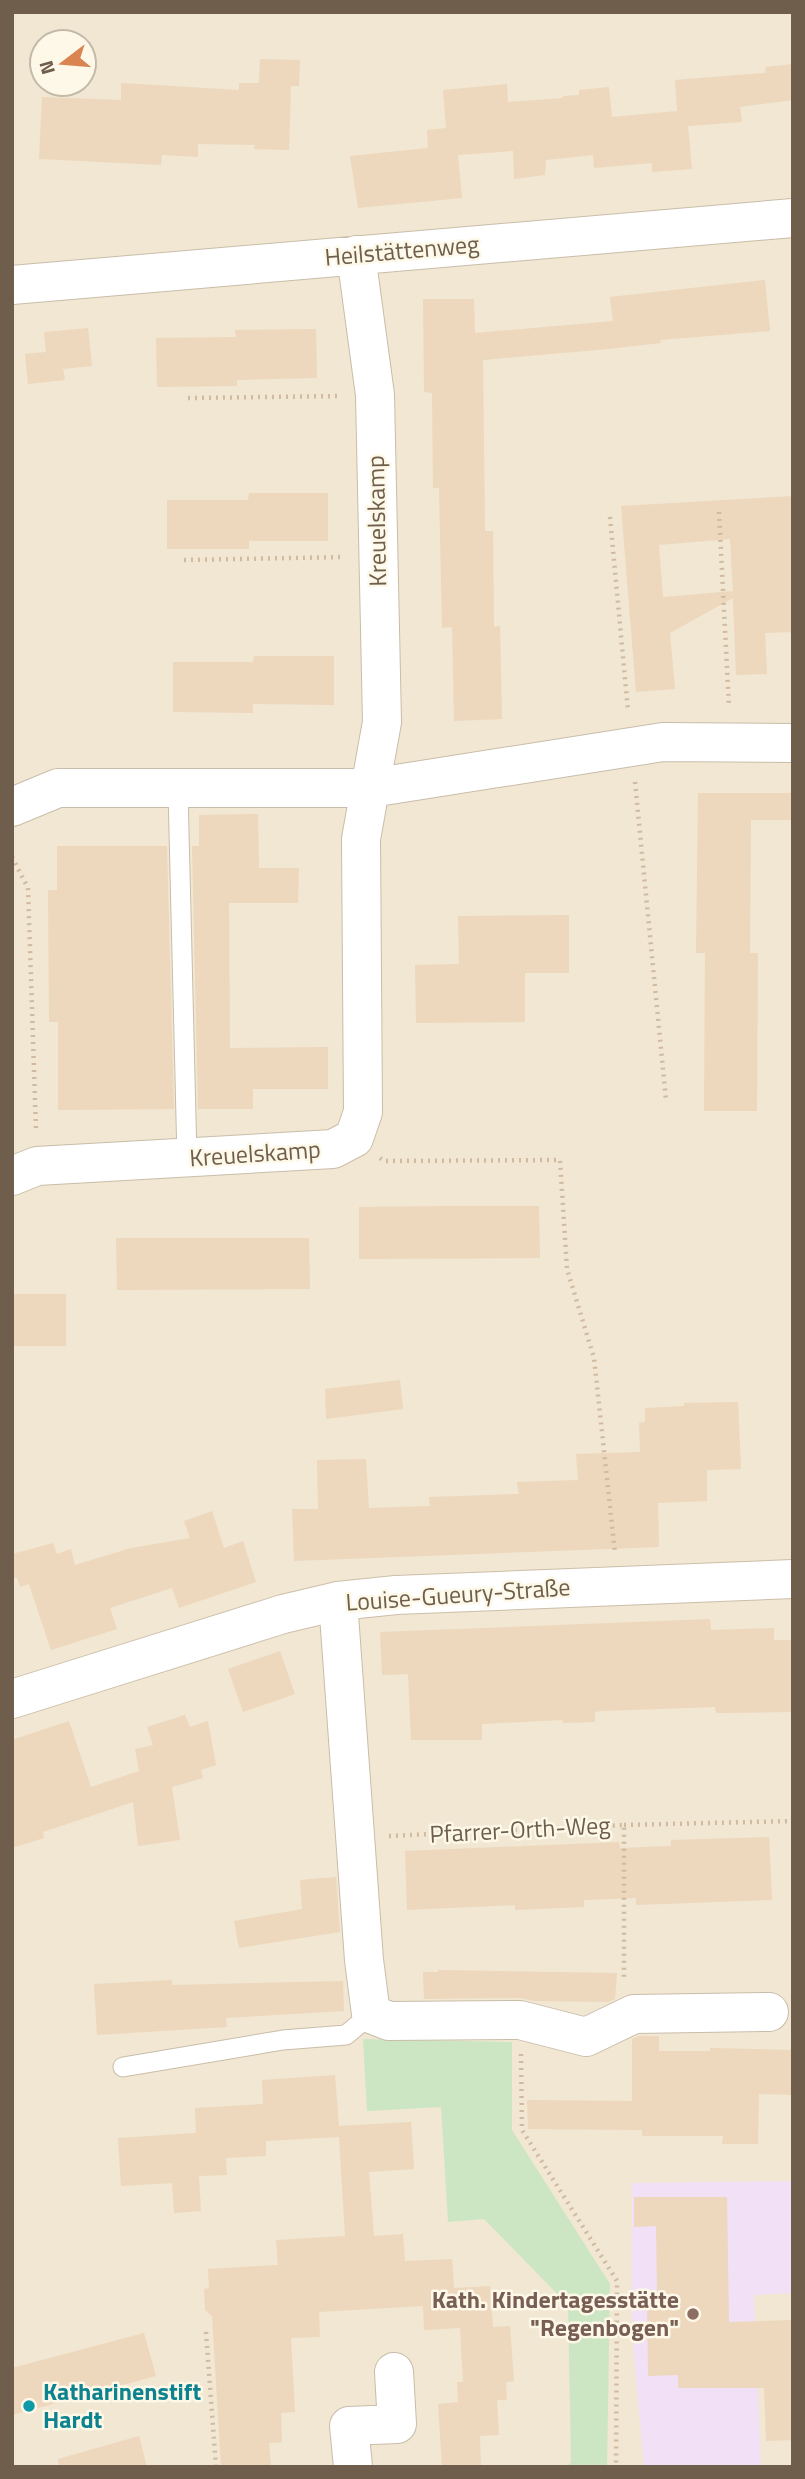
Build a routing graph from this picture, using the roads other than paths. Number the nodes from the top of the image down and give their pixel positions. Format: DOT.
graph roads {
  1 [pos="793,218"];
  2 [pos="356,256"];
  3 [pos="12,285"];
  4 [pos="793,743"];
  5 [pos="371,788"];
  6 [pos="178,790"];
  7 [pos="12,807"];
  8 [pos="187,1159"];
  9 [pos="25,1171"];
  10 [pos="793,1579"];
  11 [pos="338,1601"];
  12 [pos="12,1699"];
  13 [pos="769,2012"];
  14 [pos="371,2014"];
  15 [pos="122,2067"];
  16 [pos="394,2372"];
  17 [pos="353,2467"];
  1 -- 2 [label="street, Heilstättenweg"];
  2 -- 3 [label="street, Heilstättenweg"];
  2 -- 5 [label="street, Kreuelskamp"];
  4 -- 5 [label="street"];
  5 -- 6 [label="street"];
  5 -- 8 [label="street, Kreuelskamp"];
  6 -- 7 [label="street"];
  6 -- 8 [label="lane"];
  8 -- 9 [label="street, Kreuelskamp"];
  10 -- 11 [label="street, Louise-Gueury-Straße"];
  11 -- 12 [label="street, Louise-Gueury-Straße"];
  11 -- 14 [label="street"];
  13 -- 14 [label="street"];
  14 -- 15 [label="lane"];
  16 -- 17 [label="street"];
}
